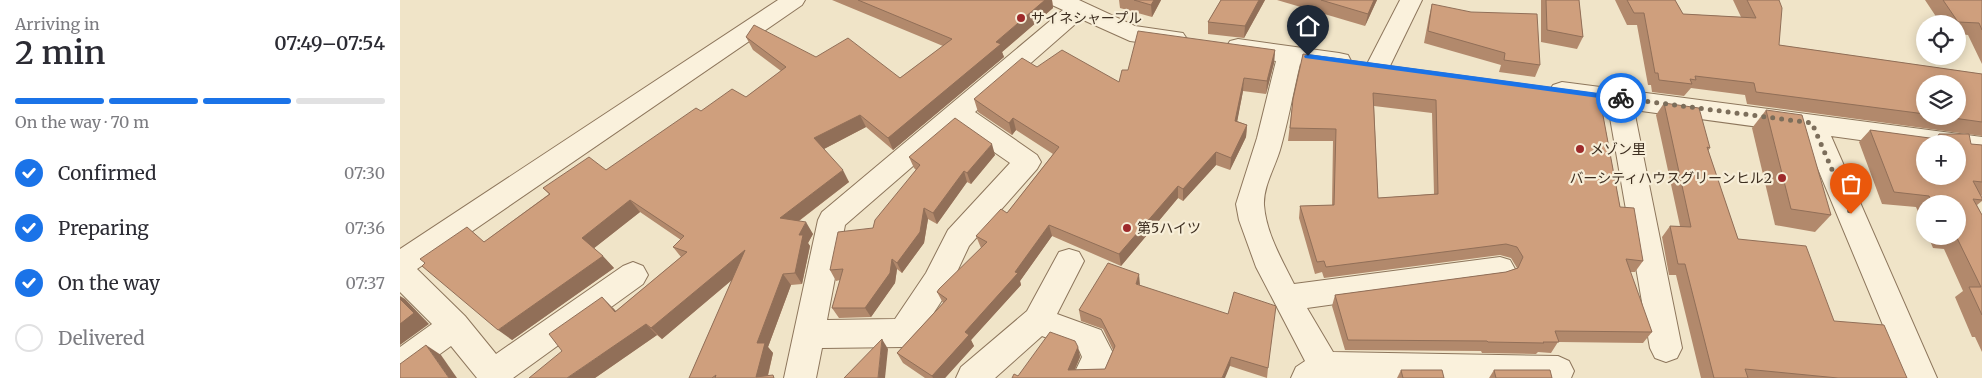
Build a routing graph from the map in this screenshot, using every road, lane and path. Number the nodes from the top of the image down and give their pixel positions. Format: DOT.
graph roads {
  1 [pos="794,0"];
  2 [pos="1403,2"];
  3 [pos="1069,4"];
  4 [pos="1290,54"];
  5 [pos="1542,88"];
  6 [pos="1619,98"];
  7 [pos="957,113"];
  8 [pos="1812,123"];
  9 [pos="1982,147"];
  10 [pos="1068,260"];
  11 [pos="400,265"];
  12 [pos="1500,269"];
  13 [pos="400,272"];
  14 [pos="633,275"];
  15 [pos="1287,298"];
  16 [pos="1038,321"];
  17 [pos="454,326"];
  18 [pos="809,334"];
  19 [pos="1666,348"];
  20 [pos="400,365"];
  21 [pos="1558,371"];
  22 [pos="1321,374"];
  23 [pos="800,378"];
  24 [pos="972,378"];
  25 [pos="1088,378"];
  26 [pos="1921,378"];
  1 -- 11 [label="street"];
  2 -- 4 [label="street"];
  3 -- 4 [label="street"];
  3 -- 7 [label="street"];
  4 -- 15 [label="street"];
  5 -- 6 [label="street"];
  6 -- 8 [label="street"];
  6 -- 19 [label="street"];
  7 -- 18 [label="street"];
  7 -- 18 [label="street"];
  8 -- 9 [label="street"];
  8 -- 26 [label="street"];
  10 -- 16 [label="street"];
  12 -- 15 [label="street"];
  13 -- 17 [label="street"];
  14 -- 17 [label="street"];
  15 -- 22 [label="street"];
  16 -- 24 [label="street"];
  16 -- 25 [label="street"];
  17 -- 20 [label="street"];
  18 -- 23 [label="street"];
  21 -- 22 [label="street"];
}
